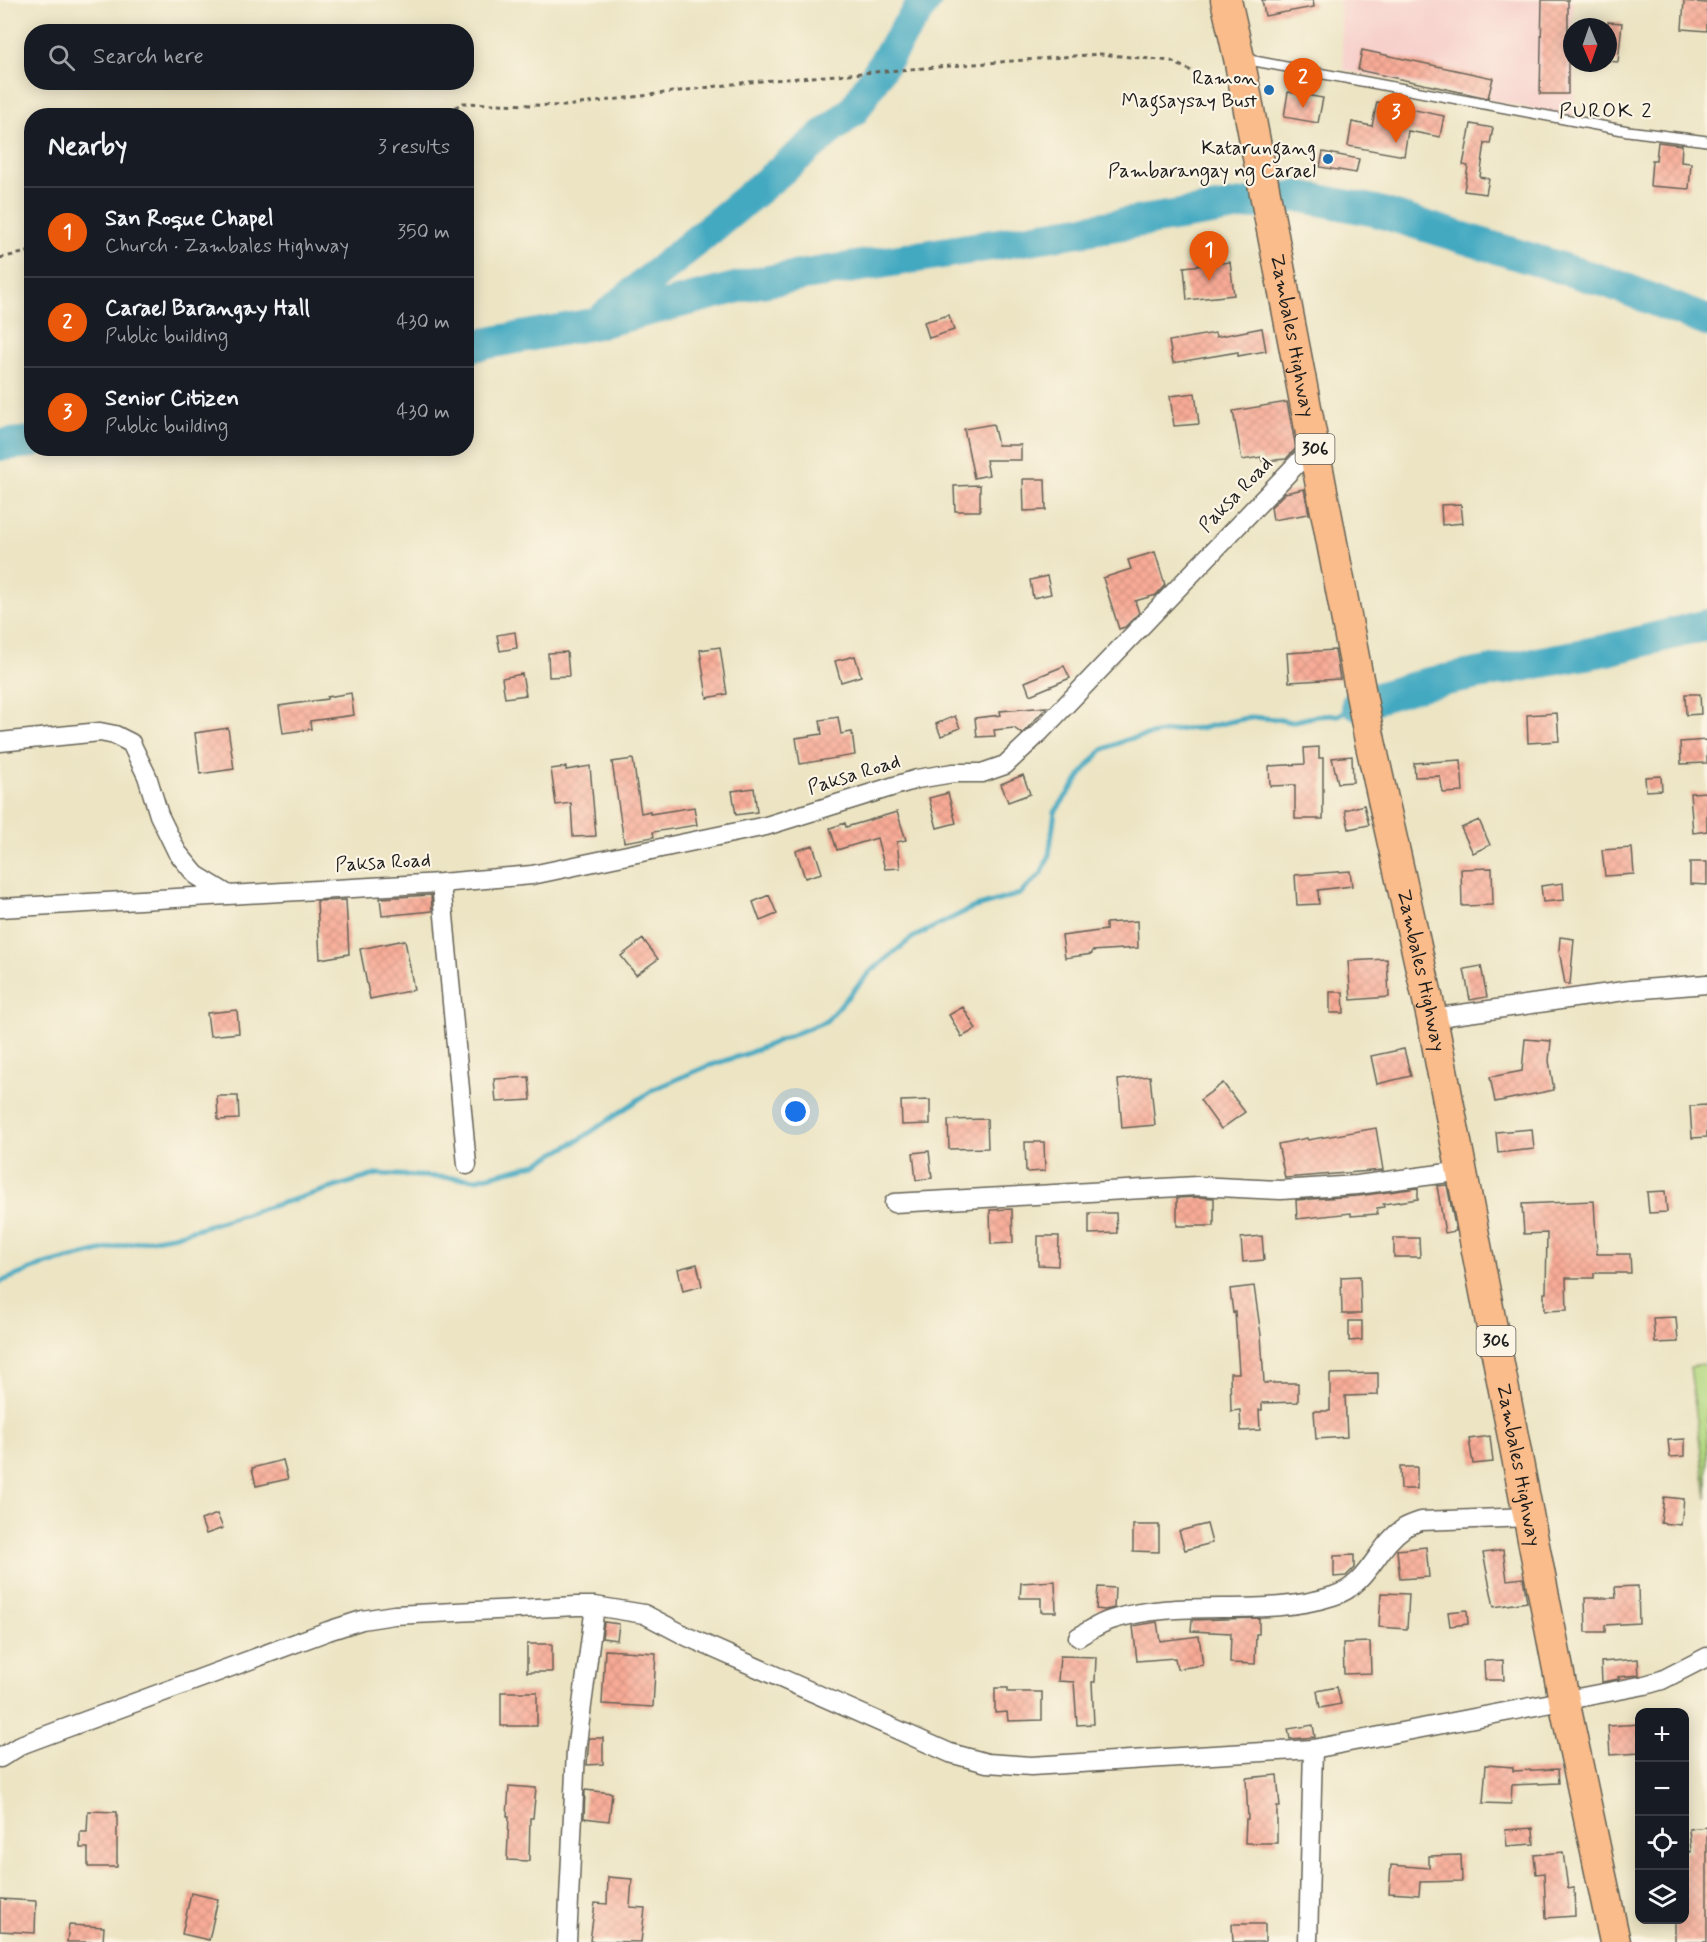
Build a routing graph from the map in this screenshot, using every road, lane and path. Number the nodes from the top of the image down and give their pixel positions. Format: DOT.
graph roads {
  1 [pos="1226,0"];
  2 [pos="1239,58"];
  3 [pos="1246,98"];
  4 [pos="454,108"];
  5 [pos="1707,141"];
  6 [pos="24,253"];
  7 [pos="0,258"];
  8 [pos="1314,446"];
  9 [pos="0,742"];
  10 [pos="441,883"];
  11 [pos="227,894"];
  12 [pos="0,908"];
  13 [pos="1707,984"];
  14 [pos="1432,1018"];
  15 [pos="467,1165"];
  16 [pos="1463,1171"];
  17 [pos="894,1203"];
  18 [pos="1530,1517"];
  19 [pos="595,1606"];
  20 [pos="1078,1636"];
  21 [pos="1707,1657"];
  22 [pos="1564,1700"];
  23 [pos="1313,1749"];
  24 [pos="0,1758"];
  25 [pos="567,1942"];
  26 [pos="1308,1942"];
  27 [pos="1615,1942"];
  1 -- 2 [label="main road, Zambales Highway / 306"];
  2 -- 3 [label="main road, Zambales Highway / 306"];
  2 -- 5 [label="lane"];
  3 -- 4 [label="path"];
  3 -- 8 [label="main road, Zambales Highway / 306"];
  6 -- 7 [label="path"];
  8 -- 10 [label="street, Paksa Road"];
  8 -- 14 [label="main road, Zambales Highway / 306"];
  9 -- 11 [label="street"];
  10 -- 11 [label="street, Paksa Road"];
  10 -- 15 [label="street"];
  11 -- 12 [label="street, Paksa Road"];
  13 -- 14 [label="street"];
  14 -- 16 [label="main road, Zambales Highway / 306"];
  16 -- 17 [label="street"];
  16 -- 18 [label="main road, Zambales Highway / 306"];
  18 -- 20 [label="street"];
  18 -- 22 [label="main road, Zambales Highway / 306"];
  19 -- 23 [label="street"];
  19 -- 24 [label="street"];
  19 -- 25 [label="street"];
  21 -- 22 [label="street"];
  22 -- 23 [label="street"];
  22 -- 27 [label="main road, Zambales Highway / 306"];
  23 -- 26 [label="street"];
}
